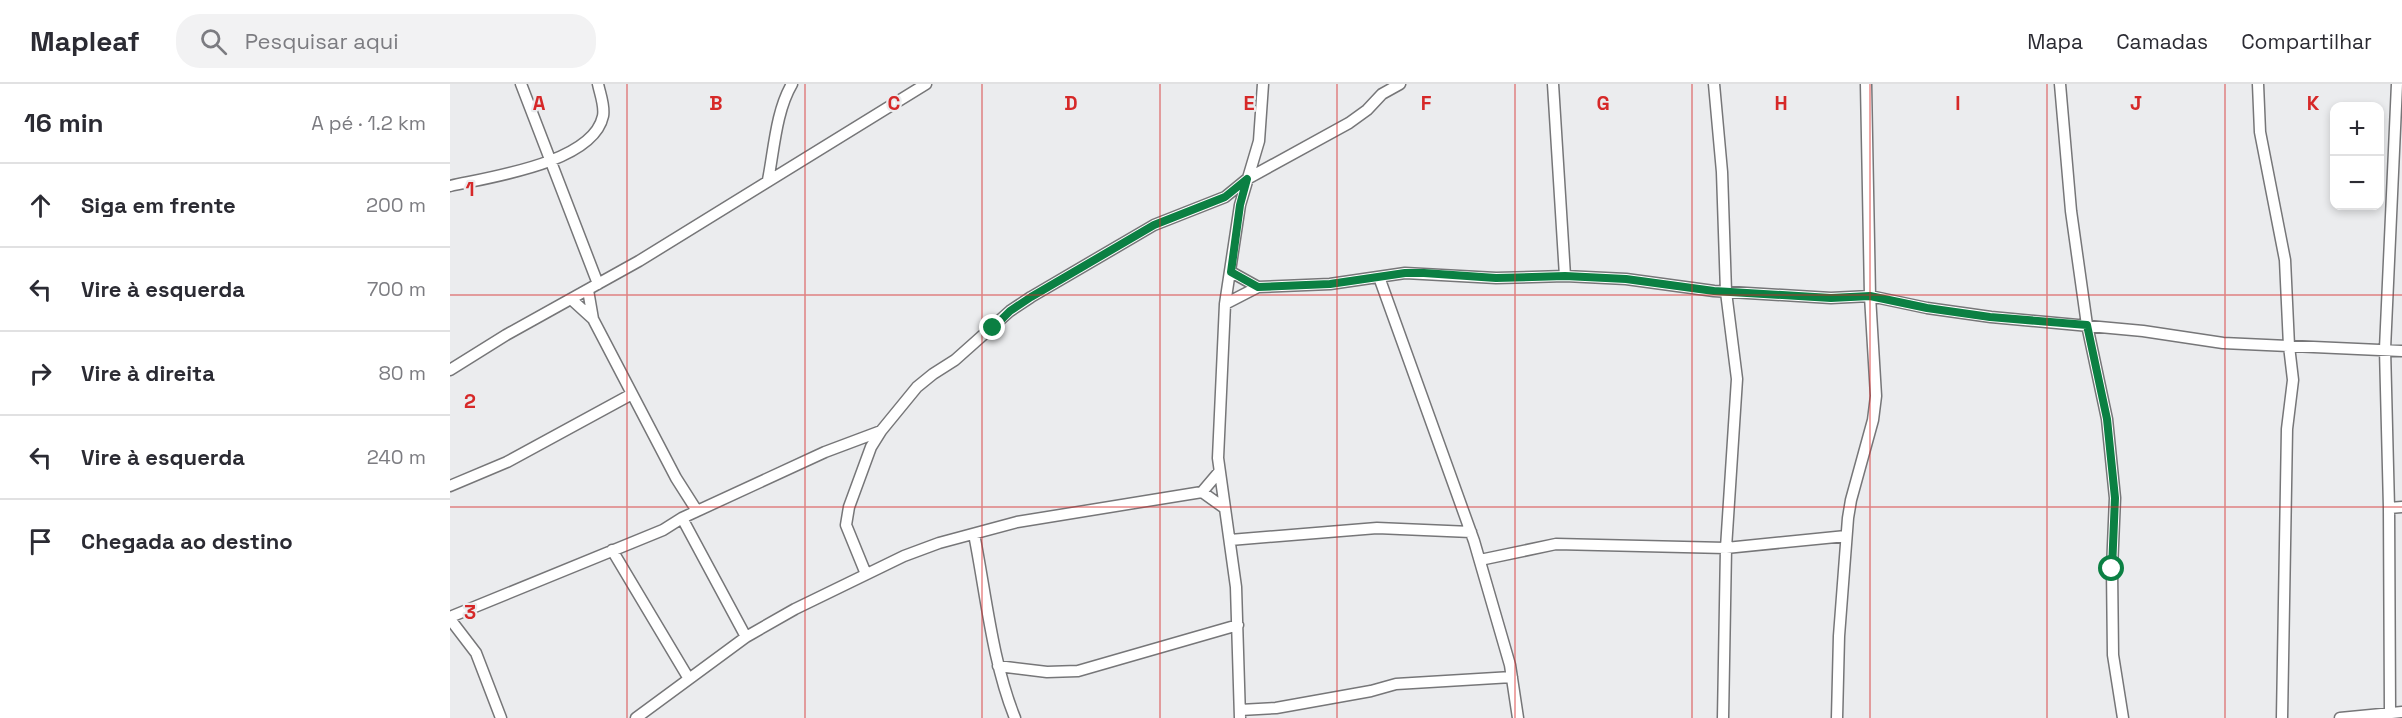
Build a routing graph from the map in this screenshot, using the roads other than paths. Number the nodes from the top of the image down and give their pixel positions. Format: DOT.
graph roads {
  1 [pos="521,84"];
  2 [pos="598,84"];
  3 [pos="792,84"];
  4 [pos="926,84"];
  5 [pos="1263,84"];
  6 [pos="1400,84"];
  7 [pos="1553,84"];
  8 [pos="1714,84"];
  9 [pos="1866,84"];
  10 [pos="2060,84"];
  11 [pos="2258,84"];
  12 [pos="2397,84"];
  13 [pos="550,161"];
  14 [pos="1247,179"];
  15 [pos="768,180"];
  16 [pos="2397,181"];
  17 [pos="450,186"];
  18 [pos="1231,272"];
  19 [pos="1565,276"];
  20 [pos="1379,277"];
  21 [pos="598,284"];
  22 [pos="1258,287"];
  23 [pos="588,290"];
  24 [pos="1726,292"];
  25 [pos="1870,296"];
  26 [pos="571,299"];
  27 [pos="1225,304"];
  28 [pos="593,319"];
  29 [pos="2087,325"];
  30 [pos="2289,346"];
  31 [pos="2385,349"];
  32 [pos="2402,351"];
  33 [pos="450,370"];
  34 [pos="632,394"];
  35 [pos="881,432"];
  36 [pos="1219,472"];
  37 [pos="450,486"];
  38 [pos="1202,492"];
  39 [pos="1223,507"];
  40 [pos="2402,507"];
  41 [pos="2389,508"];
  42 [pos="697,511"];
  43 [pos="682,518"];
  44 [pos="1471,532"];
  45 [pos="974,534"];
  46 [pos="1846,537"];
  47 [pos="1230,540"];
  48 [pos="1726,548"];
  49 [pos="612,550"];
  50 [pos="1480,560"];
  51 [pos="866,574"];
  52 [pos="450,618"];
  53 [pos="1238,625"];
  54 [pos="747,637"];
  55 [pos="999,666"];
  56 [pos="1512,677"];
  57 [pos="689,679"];
  58 [pos="2390,712"];
  59 [pos="2402,712"];
  60 [pos="1240,714"];
  61 [pos="501,718"];
  62 [pos="636,718"];
  63 [pos="1015,718"];
  64 [pos="1518,718"];
  65 [pos="1723,718"];
  66 [pos="1837,718"];
  67 [pos="2122,718"];
  68 [pos="2282,718"];
  69 [pos="2340,718"];
  1 -- 13 [label="street"];
  2 -- 13 [label="street"];
  3 -- 15 [label="street"];
  4 -- 15 [label="street"];
  5 -- 14 [label="street"];
  6 -- 14 [label="street"];
  7 -- 19 [label="street"];
  8 -- 24 [label="street"];
  9 -- 25 [label="street"];
  10 -- 29 [label="street"];
  11 -- 30 [label="street"];
  12 -- 16 [label="street"];
  13 -- 17 [label="street"];
  13 -- 21 [label="street"];
  14 -- 18 [label="street"];
  14 -- 35 [label="street"];
  15 -- 21 [label="street"];
  16 -- 31 [label="street"];
  18 -- 22 [label="street"];
  18 -- 27 [label="street"];
  19 -- 20 [label="street"];
  19 -- 24 [label="street"];
  20 -- 22 [label="street"];
  20 -- 44 [label="street"];
  21 -- 23 [label="street"];
  22 -- 27 [label="street"];
  23 -- 26 [label="street"];
  23 -- 28 [label="street"];
  24 -- 25 [label="street"];
  24 -- 48 [label="street"];
  25 -- 29 [label="street"];
  25 -- 46 [label="street"];
  26 -- 28 [label="street"];
  26 -- 33 [label="street"];
  27 -- 36 [label="street"];
  28 -- 34 [label="street"];
  29 -- 30 [label="street"];
  29 -- 67 [label="street"];
  30 -- 31 [label="street"];
  30 -- 68 [label="street"];
  31 -- 32 [label="street"];
  31 -- 41 [label="street"];
  34 -- 37 [label="street"];
  34 -- 42 [label="street"];
  35 -- 42 [label="street"];
  35 -- 51 [label="street"];
  36 -- 38 [label="street"];
  36 -- 39 [label="street"];
  38 -- 39 [label="street"];
  38 -- 45 [label="street"];
  39 -- 47 [label="street"];
  40 -- 41 [label="street"];
  41 -- 58 [label="street"];
  42 -- 43 [label="street"];
  43 -- 49 [label="street"];
  43 -- 54 [label="street"];
  44 -- 47 [label="street"];
  44 -- 50 [label="street"];
  45 -- 51 [label="street"];
  45 -- 55 [label="street"];
  46 -- 48 [label="street"];
  46 -- 66 [label="street"];
  47 -- 53 [label="street"];
  48 -- 50 [label="street"];
  48 -- 65 [label="street"];
  49 -- 52 [label="street"];
  49 -- 57 [label="street"];
  50 -- 56 [label="street"];
  51 -- 54 [label="street"];
  52 -- 61 [label="street"];
  53 -- 55 [label="street"];
  53 -- 60 [label="street"];
  54 -- 57 [label="street"];
  55 -- 63 [label="street"];
  56 -- 60 [label="street"];
  56 -- 64 [label="street"];
  57 -- 62 [label="street"];
  58 -- 59 [label="street"];
  58 -- 69 [label="street"];
}
